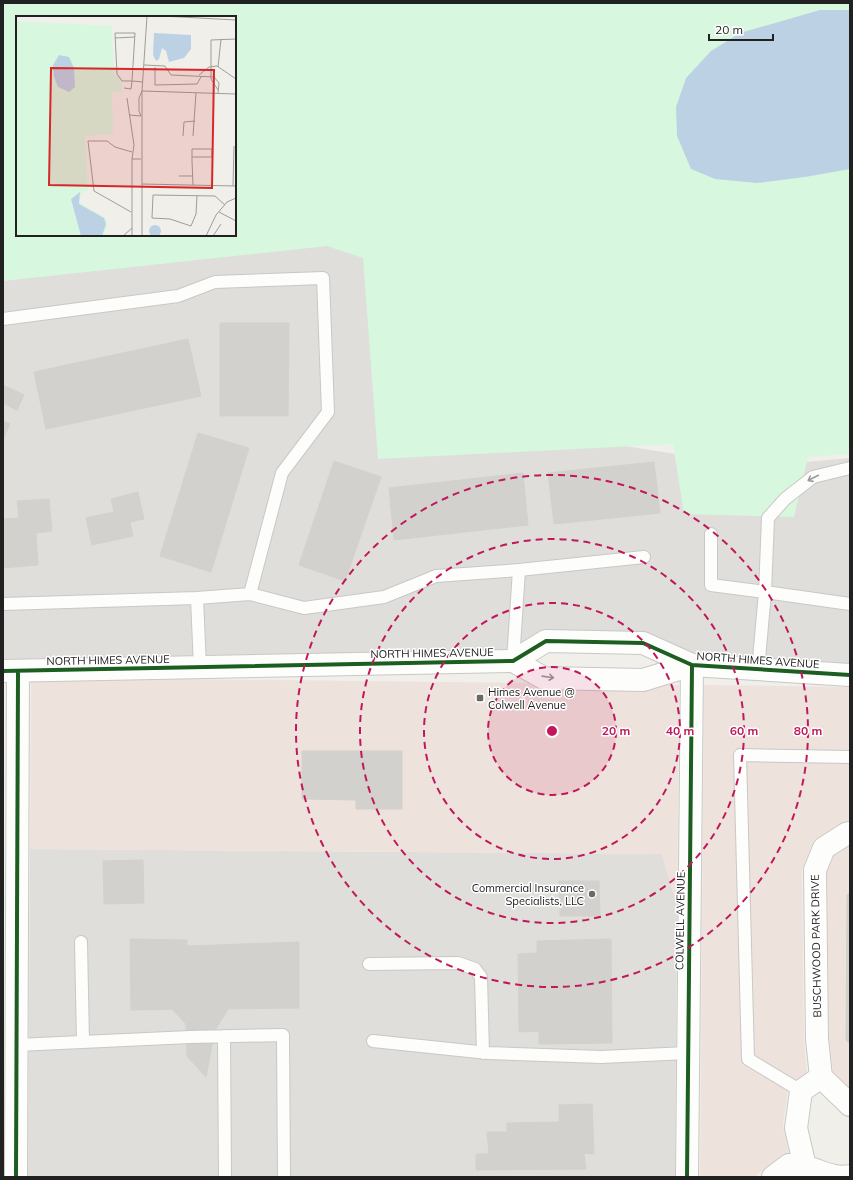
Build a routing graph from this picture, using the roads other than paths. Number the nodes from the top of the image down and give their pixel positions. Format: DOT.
graph roads {
  1 [pos="3,319"];
  2 [pos="850,468"];
  3 [pos="711,534"];
  4 [pos="644,557"];
  5 [pos="519,570"];
  6 [pos="765,592"];
  7 [pos="250,594"];
  8 [pos="197,598"];
  9 [pos="3,604"];
  10 [pos="850,604"];
  11 [pos="513,661"];
  12 [pos="692,665"];
  13 [pos="200,667"];
  14 [pos="758,670"];
  15 [pos="11,671"];
  16 [pos="850,675"];
  17 [pos="850,757"];
  18 [pos="850,833"];
  19 [pos="81,942"];
  20 [pos="369,964"];
  21 [pos="224,1036"];
  22 [pos="373,1041"];
  23 [pos="83,1042"];
  24 [pos="17,1045"];
  25 [pos="483,1053"];
  26 [pos="688,1053"];
  27 [pos="821,1076"];
  28 [pos="801,1091"];
  29 [pos="850,1105"];
  30 [pos="805,1172"];
  31 [pos="850,1176"];
  32 [pos="16,1177"];
  33 [pos="225,1177"];
  34 [pos="284,1177"];
  35 [pos="687,1177"];
  36 [pos="773,1177"];
  1 -- 7 [label="lane"];
  2 -- 6 [label="lane, one-way"];
  3 -- 6 [label="lane"];
  4 -- 5 [label="lane"];
  5 -- 7 [label="lane"];
  5 -- 11 [label="lane"];
  6 -- 10 [label="lane"];
  6 -- 14 [label="lane"];
  7 -- 8 [label="lane"];
  8 -- 9 [label="lane"];
  8 -- 13 [label="lane"];
  11 -- 12 [label="street, NORTH HIMES AVENUE, one-way"];
  11 -- 12 [label="street, NORTH HIMES AVENUE"];
  11 -- 13 [label="street, NORTH HIMES AVENUE"];
  12 -- 14 [label="street, NORTH HIMES AVENUE"];
  12 -- 26 [label="street, COLWELL AVENUE"];
  13 -- 15 [label="street, NORTH HIMES AVENUE"];
  14 -- 16 [label="street, NORTH HIMES AVENUE"];
  15 -- 24 [label="street"];
  17 -- 28 [label="lane"];
  18 -- 27 [label="street, BUSCHWOOD PARK DRIVE"];
  19 -- 23 [label="lane"];
  20 -- 25 [label="lane"];
  21 -- 23 [label="lane"];
  21 -- 33 [label="lane"];
  21 -- 34 [label="lane"];
  22 -- 25 [label="lane"];
  23 -- 24 [label="lane"];
  24 -- 32 [label="street"];
  25 -- 26 [label="lane"];
  26 -- 35 [label="street, COLWELL AVENUE"];
  27 -- 28 [label="street"];
  27 -- 29 [label="street"];
  28 -- 30 [label="street"];
  30 -- 31 [label="street"];
  30 -- 36 [label="street"];
}
